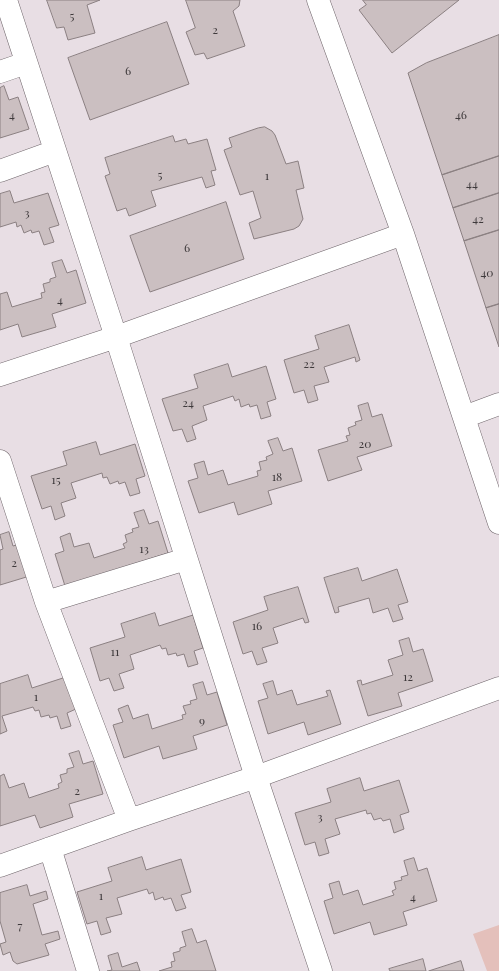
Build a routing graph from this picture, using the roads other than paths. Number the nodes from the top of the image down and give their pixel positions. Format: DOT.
graph roads {
  1 [pos="6,0"];
  2 [pos="318,0"];
  3 [pos="26,63"];
  4 [pos="0,72"];
  5 [pos="55,151"];
  6 [pos="0,171"];
  7 [pos="403,234"];
  8 [pos="116,337"];
  9 [pos="0,375"];
  10 [pos="499,404"];
  11 [pos="464,416"];
  12 [pos="0,461"];
  13 [pos="499,523"];
  14 [pos="186,559"];
  15 [pos="46,602"];
  16 [pos="499,688"];
  17 [pos="256,777"];
  18 [pos="129,820"];
  19 [pos="50,848"];
  20 [pos="1,861"];
  21 [pos="88,971"];
  22 [pos="321,971"];
  1 -- 3 [label="street"];
  2 -- 7 [label="street"];
  3 -- 4 [label="street"];
  3 -- 5 [label="street"];
  5 -- 6 [label="street"];
  5 -- 8 [label="street"];
  7 -- 8 [label="street"];
  7 -- 11 [label="street"];
  8 -- 9 [label="street"];
  8 -- 14 [label="street"];
  10 -- 11 [label="street"];
  11 -- 13 [label="street"];
  12 -- 15 [label="street"];
  14 -- 15 [label="street"];
  14 -- 17 [label="street"];
  15 -- 18 [label="street"];
  16 -- 17 [label="street"];
  17 -- 18 [label="street"];
  17 -- 22 [label="street"];
  18 -- 19 [label="street"];
  19 -- 20 [label="street"];
  19 -- 21 [label="street"];
}
